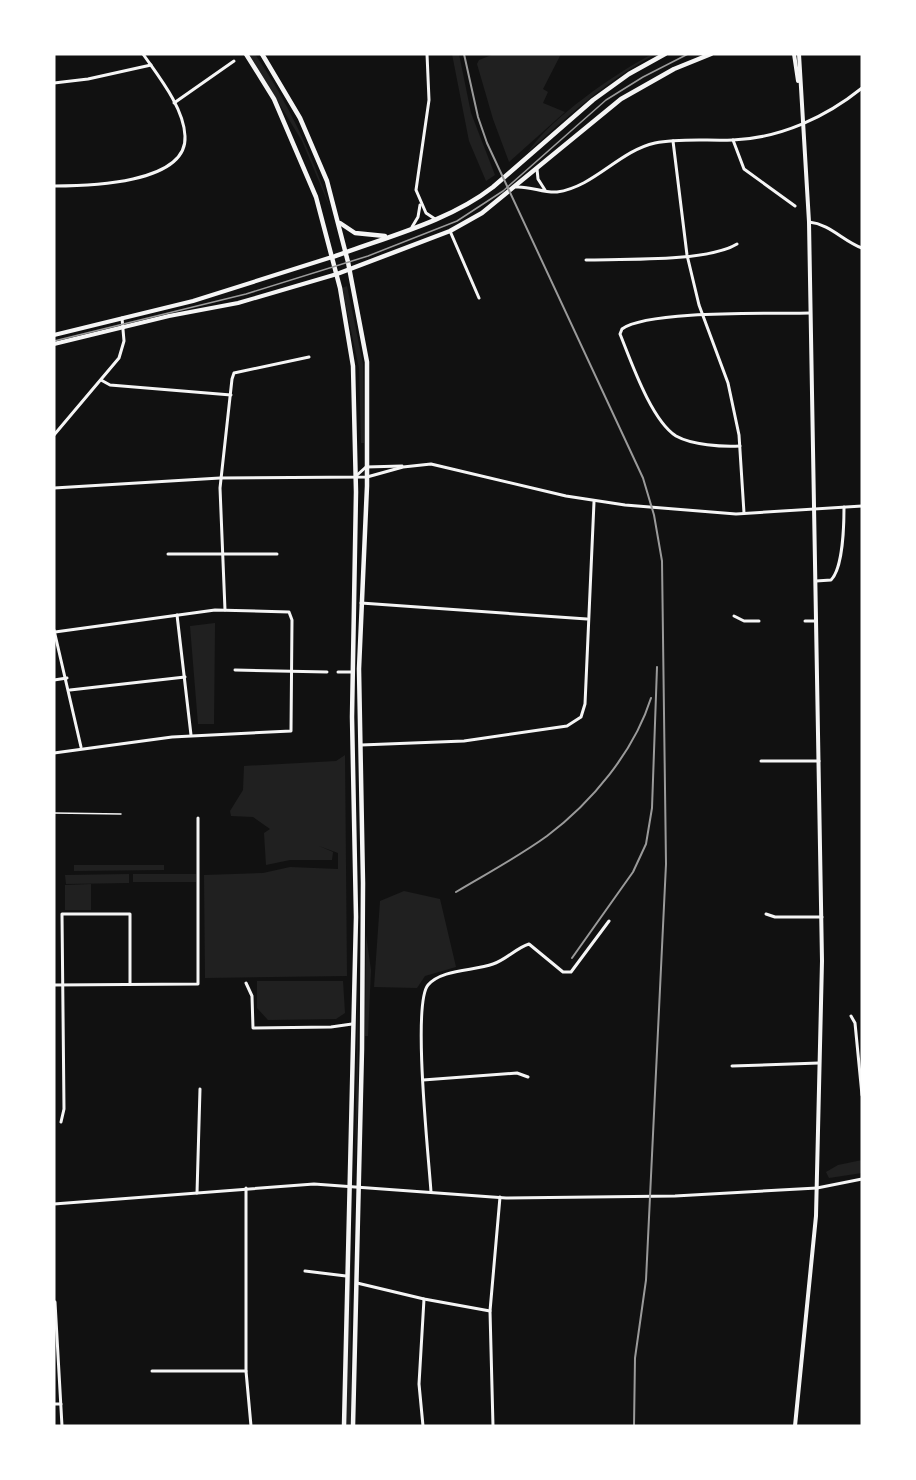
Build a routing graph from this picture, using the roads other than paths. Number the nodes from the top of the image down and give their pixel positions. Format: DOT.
graph roads {
  1 [pos="143,54"];
  2 [pos="246,54"];
  3 [pos="262,54"];
  4 [pos="427,54"];
  5 [pos="665,54"];
  6 [pos="711,54"];
  7 [pos="794,54"];
  8 [pos="798,54"];
  9 [pos="234,61"];
  10 [pos="151,65"];
  11 [pos="54,83"];
  12 [pos="862,88"];
  13 [pos="801,91"];
  14 [pos="174,103"];
  15 [pos="804,123"];
  16 [pos="733,140"];
  17 [pos="673,141"];
  18 [pos="537,169"];
  19 [pos="54,186"];
  20 [pos="516,187"];
  21 [pos="545,190"];
  22 [pos="420,204"];
  23 [pos="795,206"];
  24 [pos="435,219"];
  25 [pos="339,222"];
  26 [pos="809,222"];
  27 [pos="412,227"];
  28 [pos="450,231"];
  29 [pos="387,237"];
  30 [pos="737,244"];
  31 [pos="862,248"];
  32 [pos="345,252"];
  33 [pos="687,255"];
  34 [pos="333,257"];
  35 [pos="586,261"];
  36 [pos="349,269"];
  37 [pos="337,274"];
  38 [pos="479,298"];
  39 [pos="810,313"];
  40 [pos="704,315"];
  41 [pos="122,318"];
  42 [pos="123,327"];
  43 [pos="54,334"];
  44 [pos="54,344"];
  45 [pos="309,357"];
  46 [pos="100,380"];
  47 [pos="231,395"];
  48 [pos="54,435"];
  49 [pos="740,446"];
  50 [pos="403,466"];
  51 [pos="366,467"];
  52 [pos="356,476"];
  53 [pos="367,477"];
  54 [pos="220,478"];
  55 [pos="54,488"];
  56 [pos="594,501"];
  57 [pos="862,506"];
  58 [pos="844,507"];
  59 [pos="813,509"];
  60 [pos="744,513"];
  61 [pos="168,554"];
  62 [pos="222,554"];
  63 [pos="277,554"];
  64 [pos="816,581"];
  65 [pos="361,603"];
  66 [pos="225,610"];
  67 [pos="177,614"];
  68 [pos="734,615"];
  69 [pos="587,619"];
  70 [pos="759,621"];
  71 [pos="805,621"];
  72 [pos="817,621"];
  73 [pos="55,631"];
  74 [pos="235,670"];
  75 [pos="292,672"];
  76 [pos="327,672"];
  77 [pos="338,672"];
  78 [pos="352,672"];
  79 [pos="185,677"];
  80 [pos="67,678"];
  81 [pos="54,680"];
  82 [pos="70,690"];
  83 [pos="191,735"];
  84 [pos="359,746"];
  85 [pos="81,747"];
  86 [pos="54,753"];
  87 [pos="760,761"];
  88 [pos="819,761"];
  89 [pos="54,813"];
  90 [pos="121,813"];
  91 [pos="198,818"];
  92 [pos="766,914"];
  93 [pos="822,917"];
  94 [pos="609,921"];
  95 [pos="246,983"];
  96 [pos="130,984"];
  97 [pos="54,985"];
  98 [pos="63,985"];
  99 [pos="851,1016"];
  100 [pos="354,1023"];
  101 [pos="857,1043"];
  102 [pos="862,1043"];
  103 [pos="860,1055"];
  104 [pos="821,1063"];
  105 [pos="732,1066"];
  106 [pos="528,1077"];
  107 [pos="423,1080"];
  108 [pos="200,1089"];
  109 [pos="862,1095"];
  110 [pos="61,1122"];
  111 [pos="862,1179"];
  112 [pos="349,1185"];
  113 [pos="359,1186"];
  114 [pos="246,1188"];
  115 [pos="817,1188"];
  116 [pos="431,1192"];
  117 [pos="196,1193"];
  118 [pos="500,1197"];
  119 [pos="54,1204"];
  120 [pos="304,1271"];
  121 [pos="346,1276"];
  122 [pos="356,1283"];
  123 [pos="424,1299"];
  124 [pos="55,1302"];
  125 [pos="490,1311"];
  126 [pos="152,1371"];
  127 [pos="246,1371"];
  128 [pos="54,1404"];
  129 [pos="60,1404"];
  130 [pos="62,1426"];
  131 [pos="251,1426"];
  132 [pos="344,1426"];
  133 [pos="353,1426"];
  134 [pos="423,1426"];
  135 [pos="493,1426"];
  136 [pos="795,1426"];
  1 -- 10 [label="street"];
  2 -- 34 [label="main road"];
  3 -- 25 [label="main road"];
  4 -- 22 [label="street"];
  5 -- 24 [label="main road"];
  6 -- 18 [label="main road"];
  7 -- 13 [label="main road"];
  8 -- 13 [label="main road"];
  9 -- 14 [label="street"];
  10 -- 11 [label="street"];
  10 -- 14 [label="street"];
  12 -- 15 [label="street"];
  13 -- 15 [label="main road"];
  14 -- 19 [label="street"];
  15 -- 16 [label="street"];
  15 -- 26 [label="main road"];
  16 -- 17 [label="street"];
  16 -- 23 [label="street"];
  17 -- 21 [label="street"];
  17 -- 33 [label="street"];
  18 -- 20 [label="main road"];
  18 -- 21 [label="street"];
  20 -- 21 [label="street"];
  20 -- 28 [label="main road"];
  22 -- 24 [label="street"];
  22 -- 27 [label="street"];
  24 -- 27 [label="main road"];
  25 -- 29 [label="main road"];
  25 -- 32 [label="main road"];
  26 -- 31 [label="street"];
  26 -- 39 [label="main road"];
  27 -- 29 [label="main road"];
  28 -- 36 [label="main road"];
  28 -- 38 [label="street"];
  29 -- 32 [label="main road"];
  30 -- 33 [label="street"];
  32 -- 34 [label="main road"];
  32 -- 36 [label="main road"];
  33 -- 35 [label="street"];
  33 -- 40 [label="street"];
  34 -- 37 [label="main road"];
  34 -- 41 [label="main road"];
  36 -- 37 [label="main road"];
  36 -- 51 [label="main road"];
  37 -- 42 [label="main road"];
  37 -- 52 [label="main road"];
  39 -- 40 [label="street"];
  39 -- 59 [label="main road"];
  40 -- 49 [label="street"];
  40 -- 49 [label="street"];
  41 -- 42 [label="street"];
  41 -- 43 [label="main road"];
  42 -- 44 [label="main road"];
  42 -- 46 [label="street"];
  45 -- 47 [label="street"];
  46 -- 47 [label="street"];
  46 -- 48 [label="street"];
  47 -- 54 [label="street"];
  49 -- 60 [label="street"];
  50 -- 51 [label="street"];
  50 -- 53 [label="street"];
  50 -- 56 [label="street"];
  51 -- 52 [label="street"];
  51 -- 53 [label="main road"];
  52 -- 53 [label="street"];
  52 -- 54 [label="street"];
  52 -- 78 [label="main road"];
  53 -- 65 [label="main road"];
  54 -- 55 [label="street"];
  54 -- 62 [label="street"];
  56 -- 60 [label="street"];
  56 -- 69 [label="street"];
  57 -- 58 [label="street"];
  58 -- 59 [label="street"];
  58 -- 64 [label="street"];
  59 -- 60 [label="street"];
  59 -- 64 [label="main road"];
  61 -- 62 [label="street"];
  62 -- 63 [label="street"];
  62 -- 66 [label="street"];
  64 -- 72 [label="main road"];
  65 -- 69 [label="street"];
  65 -- 84 [label="main road"];
  66 -- 67 [label="street"];
  66 -- 75 [label="street"];
  67 -- 73 [label="street"];
  67 -- 79 [label="street"];
  68 -- 70 [label="street"];
  69 -- 84 [label="street"];
  71 -- 72 [label="street"];
  72 -- 88 [label="main road"];
  73 -- 80 [label="street"];
  74 -- 75 [label="street"];
  75 -- 76 [label="street"];
  75 -- 83 [label="street"];
  77 -- 78 [label="street"];
  78 -- 100 [label="main road"];
  79 -- 82 [label="street"];
  79 -- 83 [label="street"];
  80 -- 81 [label="street"];
  80 -- 82 [label="street"];
  82 -- 85 [label="street"];
  83 -- 85 [label="street"];
  84 -- 113 [label="main road"];
  85 -- 86 [label="street"];
  87 -- 88 [label="street"];
  88 -- 93 [label="main road"];
  89 -- 90 [label="lane"];
  91 -- 96 [label="street"];
  92 -- 93 [label="street"];
  93 -- 104 [label="main road"];
  94 -- 107 [label="street"];
  95 -- 100 [label="street"];
  96 -- 98 [label="street"];
  96 -- 98 [label="street"];
  97 -- 98 [label="street"];
  98 -- 110 [label="street"];
  99 -- 101 [label="street"];
  100 -- 112 [label="main road"];
  101 -- 102 [label="street"];
  101 -- 103 [label="street"];
  103 -- 109 [label="street"];
  104 -- 105 [label="street"];
  104 -- 115 [label="main road"];
  106 -- 107 [label="street"];
  107 -- 116 [label="street"];
  108 -- 117 [label="street"];
  111 -- 115 [label="street"];
  112 -- 113 [label="street"];
  112 -- 114 [label="street"];
  112 -- 121 [label="main road"];
  113 -- 116 [label="street"];
  113 -- 122 [label="main road"];
  114 -- 117 [label="street"];
  114 -- 127 [label="street"];
  115 -- 118 [label="street"];
  115 -- 136 [label="main road"];
  116 -- 118 [label="street"];
  117 -- 119 [label="street"];
  118 -- 125 [label="street"];
  120 -- 121 [label="street"];
  121 -- 132 [label="main road"];
  122 -- 123 [label="street"];
  122 -- 133 [label="main road"];
  123 -- 125 [label="street"];
  123 -- 134 [label="street"];
  124 -- 129 [label="street"];
  125 -- 135 [label="street"];
  126 -- 127 [label="street"];
  127 -- 131 [label="street"];
  128 -- 129 [label="street"];
  129 -- 130 [label="street"];
}
